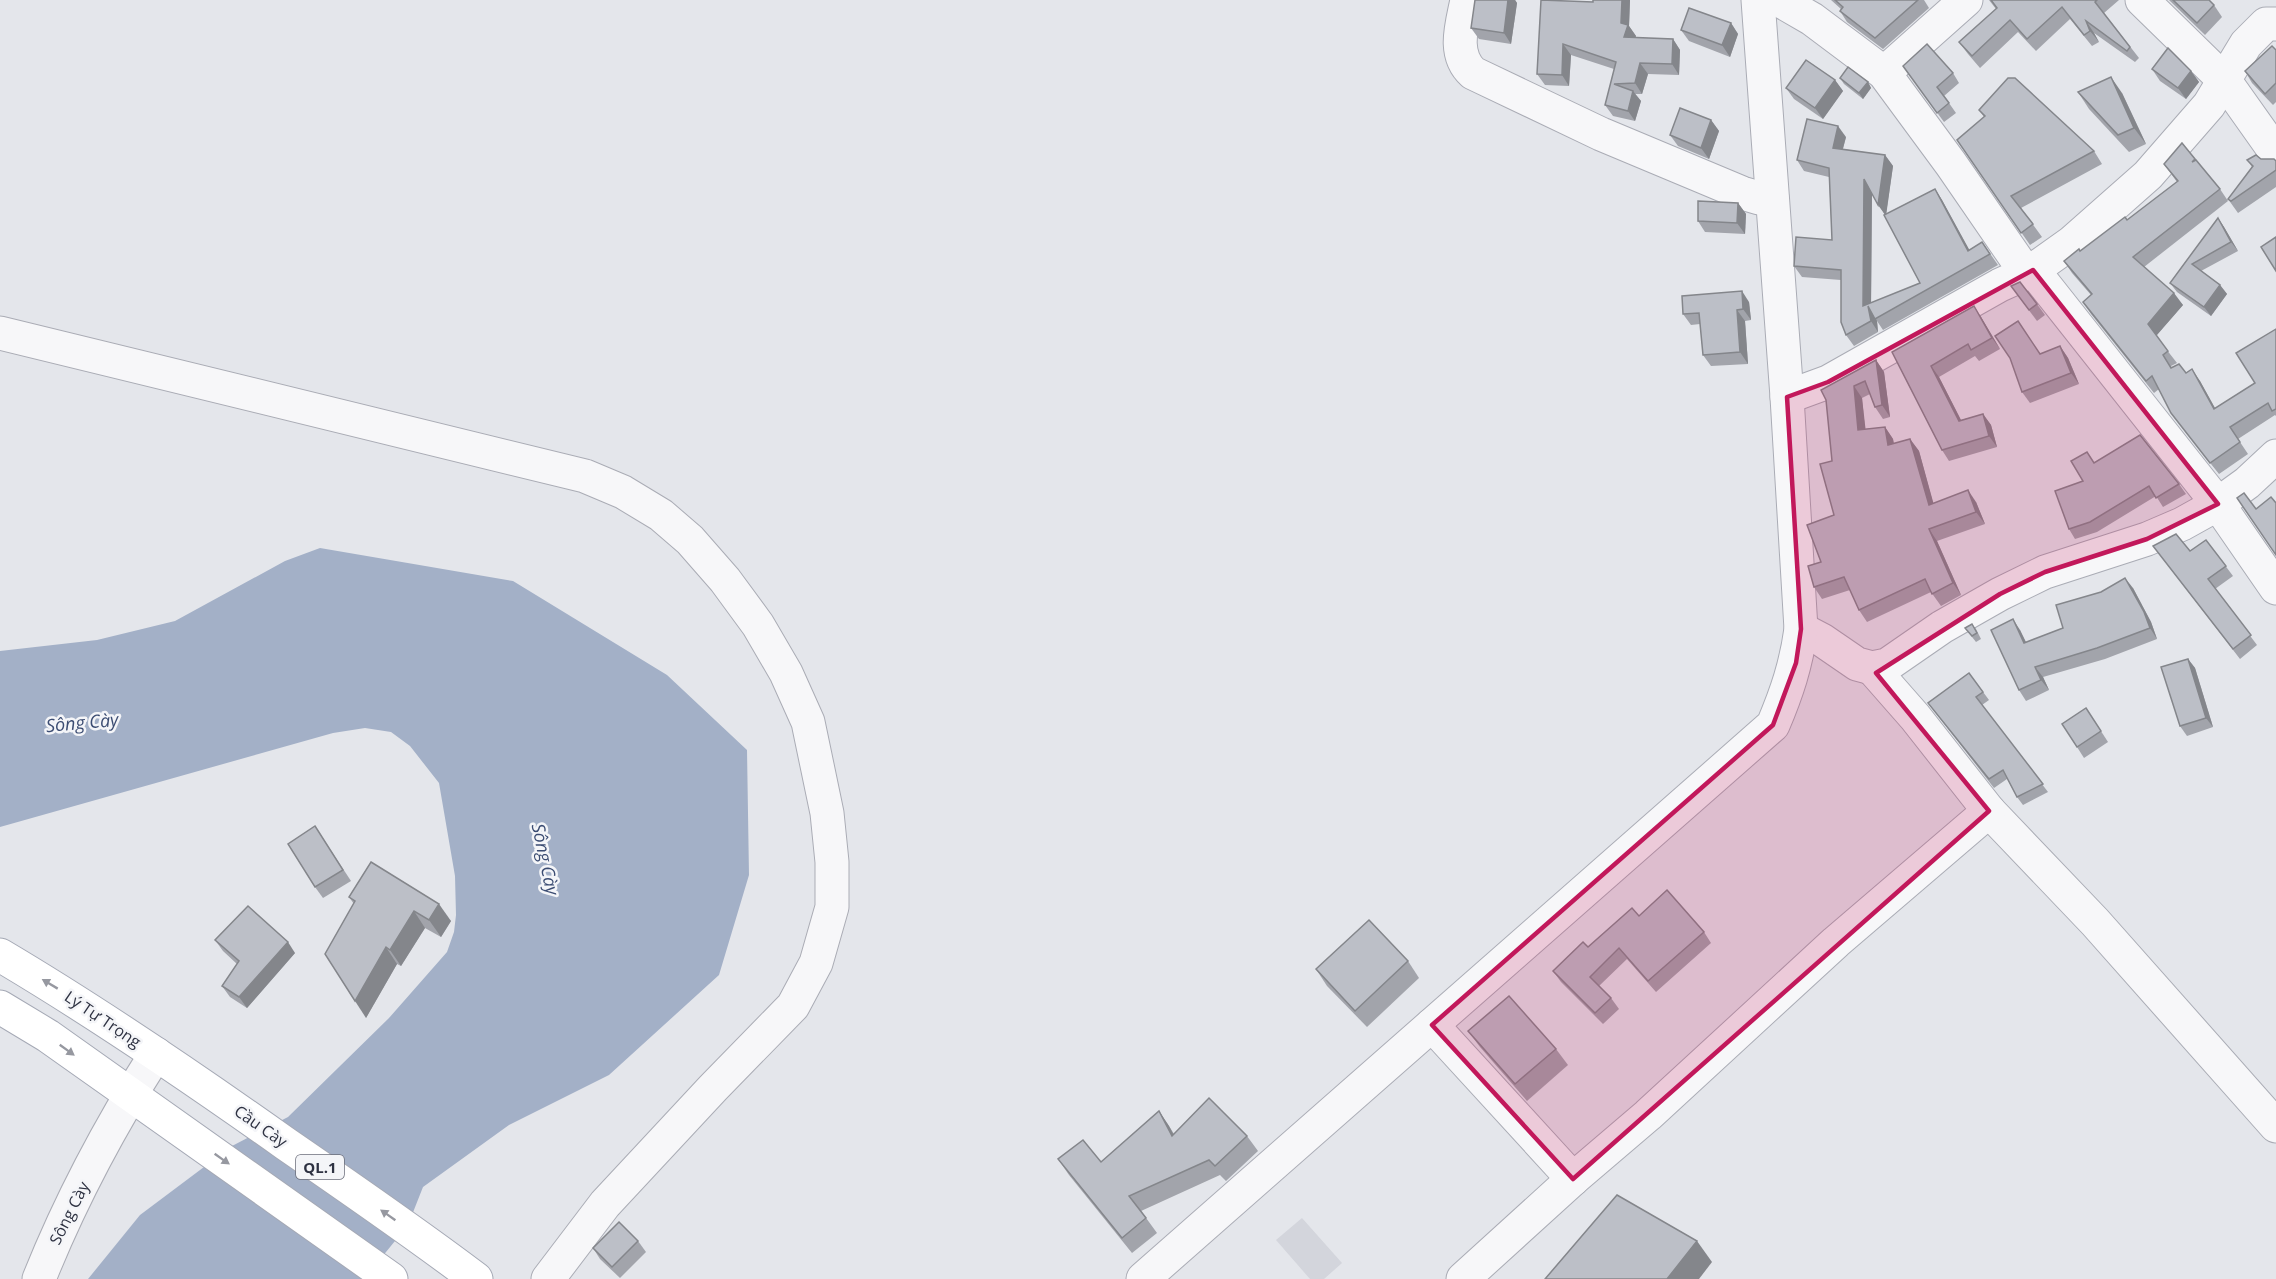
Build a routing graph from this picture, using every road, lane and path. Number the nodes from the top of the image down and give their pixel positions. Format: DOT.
graph roads {
  1 [pos="1467,0"];
  2 [pos="1758,0"];
  3 [pos="1779,0"];
  4 [pos="1965,0"];
  5 [pos="2142,0"];
  6 [pos="2276,24"];
  7 [pos="1884,73"];
  8 [pos="2225,81"];
  9 [pos="2276,153"];
  10 [pos="1772,198"];
  11 [pos="2030,272"];
  12 [pos="0,333"];
  13 [pos="1787,397"];
  14 [pos="2276,456"];
  15 [pos="2218,504"];
  16 [pos="2276,588"];
  17 [pos="1801,629"];
  18 [pos="1872,668"];
  19 [pos="1989,811"];
  20 [pos="0,955"];
  21 [pos="0,1007"];
  22 [pos="1432,1025"];
  23 [pos="156,1054"];
  24 [pos="204,1086"];
  25 [pos="130,1096"];
  26 [pos="2276,1126"];
  27 [pos="1573,1179"];
  28 [pos="39,1279"];
  29 [pos="391,1279"];
  30 [pos="476,1279"];
  31 [pos="548,1279"];
  32 [pos="1143,1279"];
  33 [pos="1463,1279"];
  1 -- 10 [label="street"];
  2 -- 10 [label="street"];
  3 -- 7 [label="street"];
  4 -- 7 [label="street"];
  5 -- 8 [label="street"];
  6 -- 8 [label="street"];
  7 -- 11 [label="street"];
  8 -- 9 [label="street"];
  8 -- 11 [label="street"];
  10 -- 13 [label="street"];
  11 -- 13 [label="street"];
  11 -- 15 [label="street"];
  12 -- 31 [label="street"];
  13 -- 17 [label="street"];
  14 -- 15 [label="street"];
  15 -- 16 [label="street"];
  15 -- 18 [label="street"];
  17 -- 18 [label="street"];
  17 -- 22 [label="street"];
  18 -- 19 [label="street"];
  19 -- 26 [label="street"];
  19 -- 27 [label="street"];
  23 -- 20 [label="main road, Lý Tự Trọng / QL.1, one-way"];
  21 -- 25 [label="main road, one-way"];
  22 -- 27 [label="street"];
  22 -- 32 [label="street"];
  23 -- 24 [label="main road, Lý Tự Trọng / QL.1"];
  23 -- 25 [label="street, Sông Cày"];
  30 -- 24 [label="main road, Cầu Cày / QL.1, one-way"];
  25 -- 28 [label="street, Sông Cày"];
  25 -- 29 [label="main road, one-way"];
  27 -- 33 [label="street"];
}
